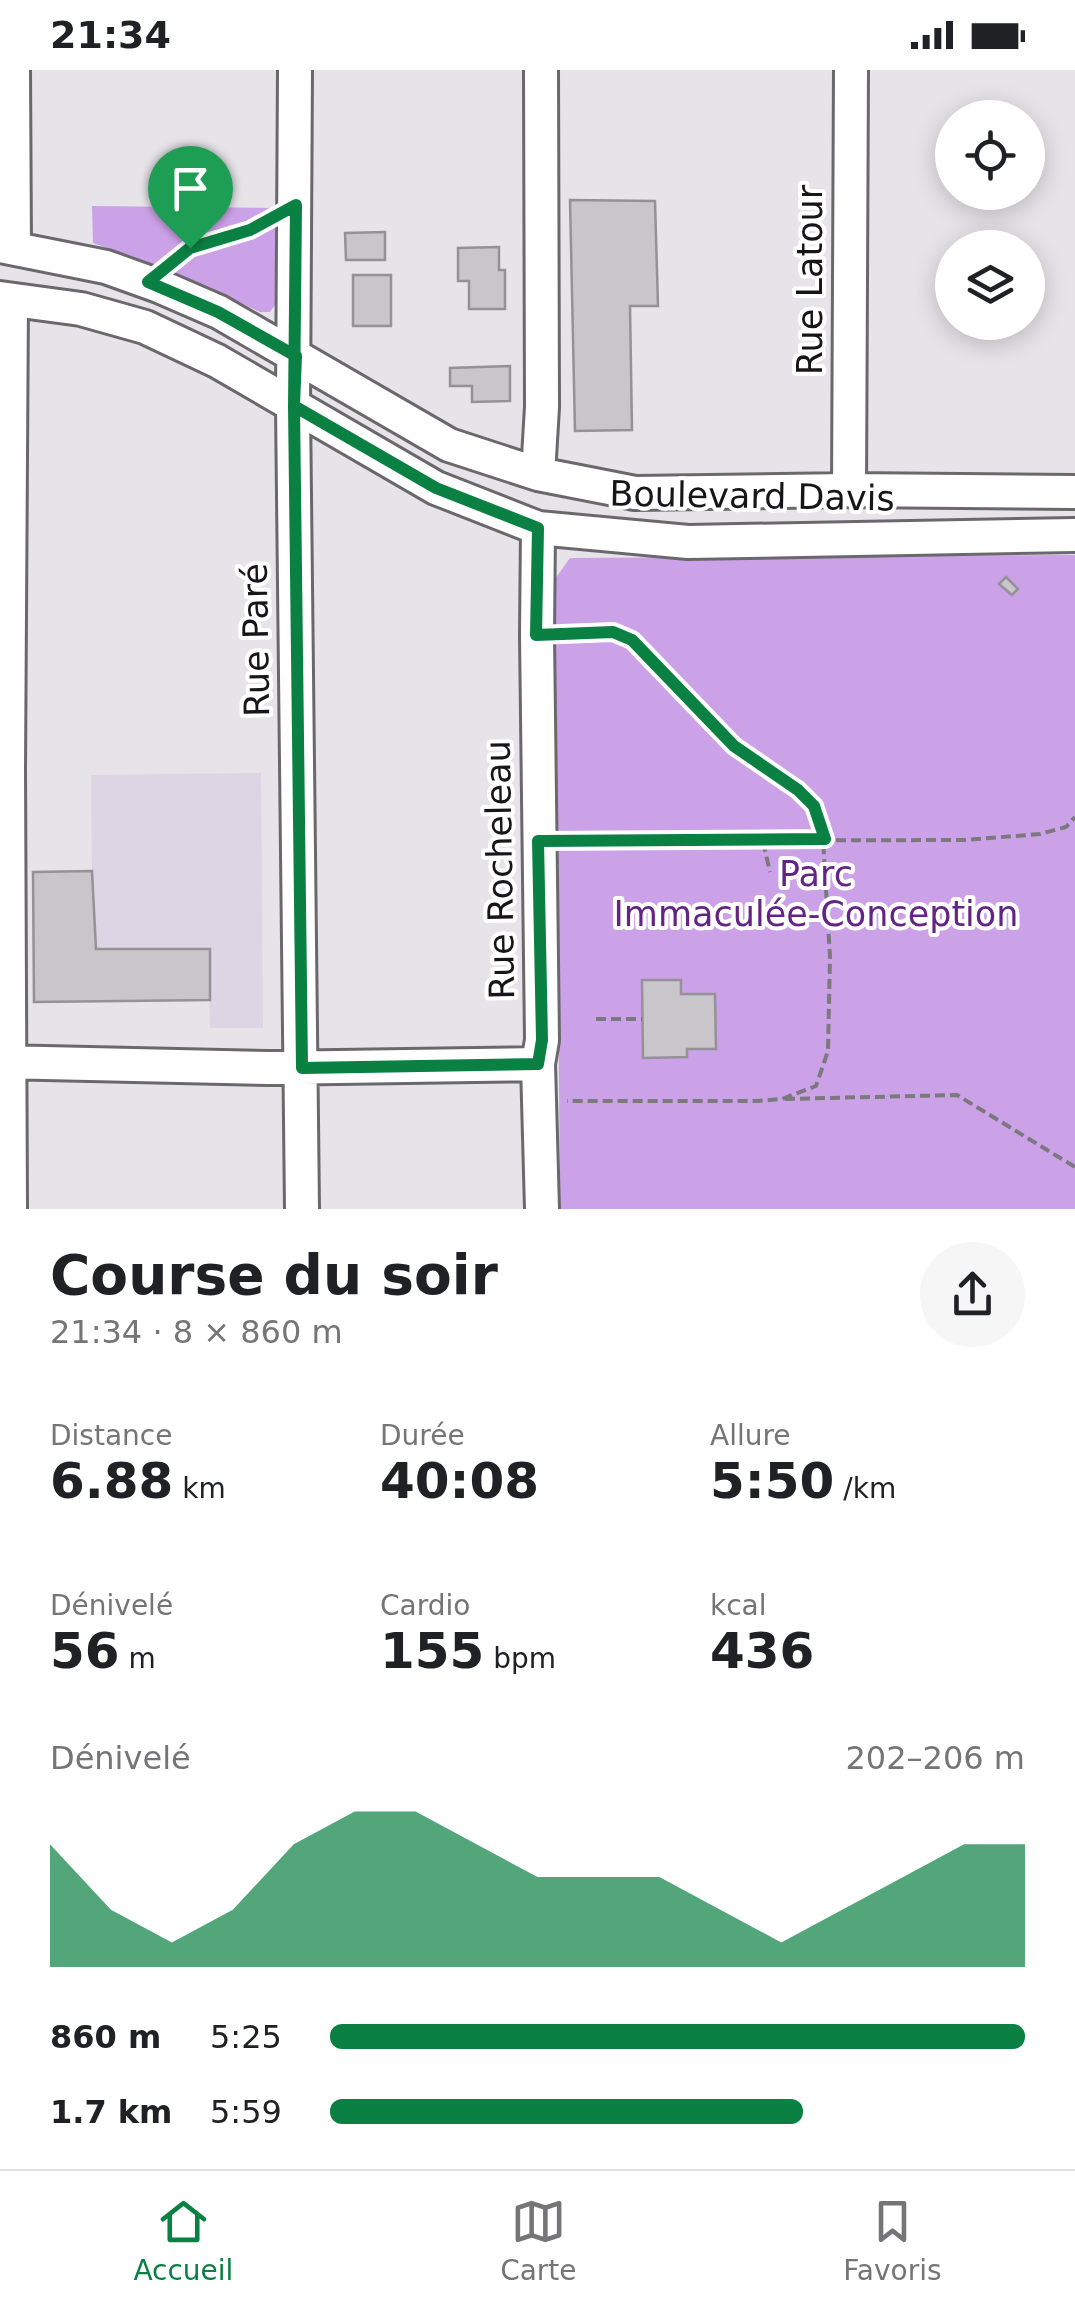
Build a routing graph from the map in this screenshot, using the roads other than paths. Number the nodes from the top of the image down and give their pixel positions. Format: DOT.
graph roads {
  1 [pos="13,70"];
  2 [pos="295,70"];
  3 [pos="541,70"];
  4 [pos="851,70"];
  5 [pos="7,246"];
  6 [pos="6,299"];
  7 [pos="296,356"];
  8 [pos="294,406"];
  9 [pos="538,474"];
  10 [pos="849,490"];
  11 [pos="1075,492"];
  12 [pos="538,528"];
  13 [pos="1075,535"];
  14 [pos="4,1062"];
  15 [pos="538,1064"];
  16 [pos="302,1068"];
  17 [pos="10,1209"];
  18 [pos="302,1209"];
  19 [pos="542,1209"];
  1 -- 5 [label="street"];
  2 -- 7 [label="street, Rue Paré"];
  3 -- 9 [label="street"];
  4 -- 10 [label="street, Rue Latour"];
  5 -- 7 [label="street, Boulevard Davis"];
  6 -- 8 [label="street, Boulevard Davis"];
  6 -- 14 [label="street"];
  7 -- 8 [label="street, Rue Paré"];
  7 -- 9 [label="street, Boulevard Davis"];
  8 -- 12 [label="street, Boulevard Davis"];
  8 -- 16 [label="street, Rue Paré"];
  9 -- 10 [label="street, Boulevard Davis"];
  10 -- 11 [label="street, Boulevard Davis"];
  12 -- 13 [label="street, Boulevard Davis"];
  12 -- 15 [label="street, Rue Rocheleau"];
  14 -- 16 [label="street"];
  14 -- 17 [label="street"];
  15 -- 16 [label="street"];
  15 -- 19 [label="street, Rue Rocheleau"];
  16 -- 18 [label="street, Rue Paré"];
}
